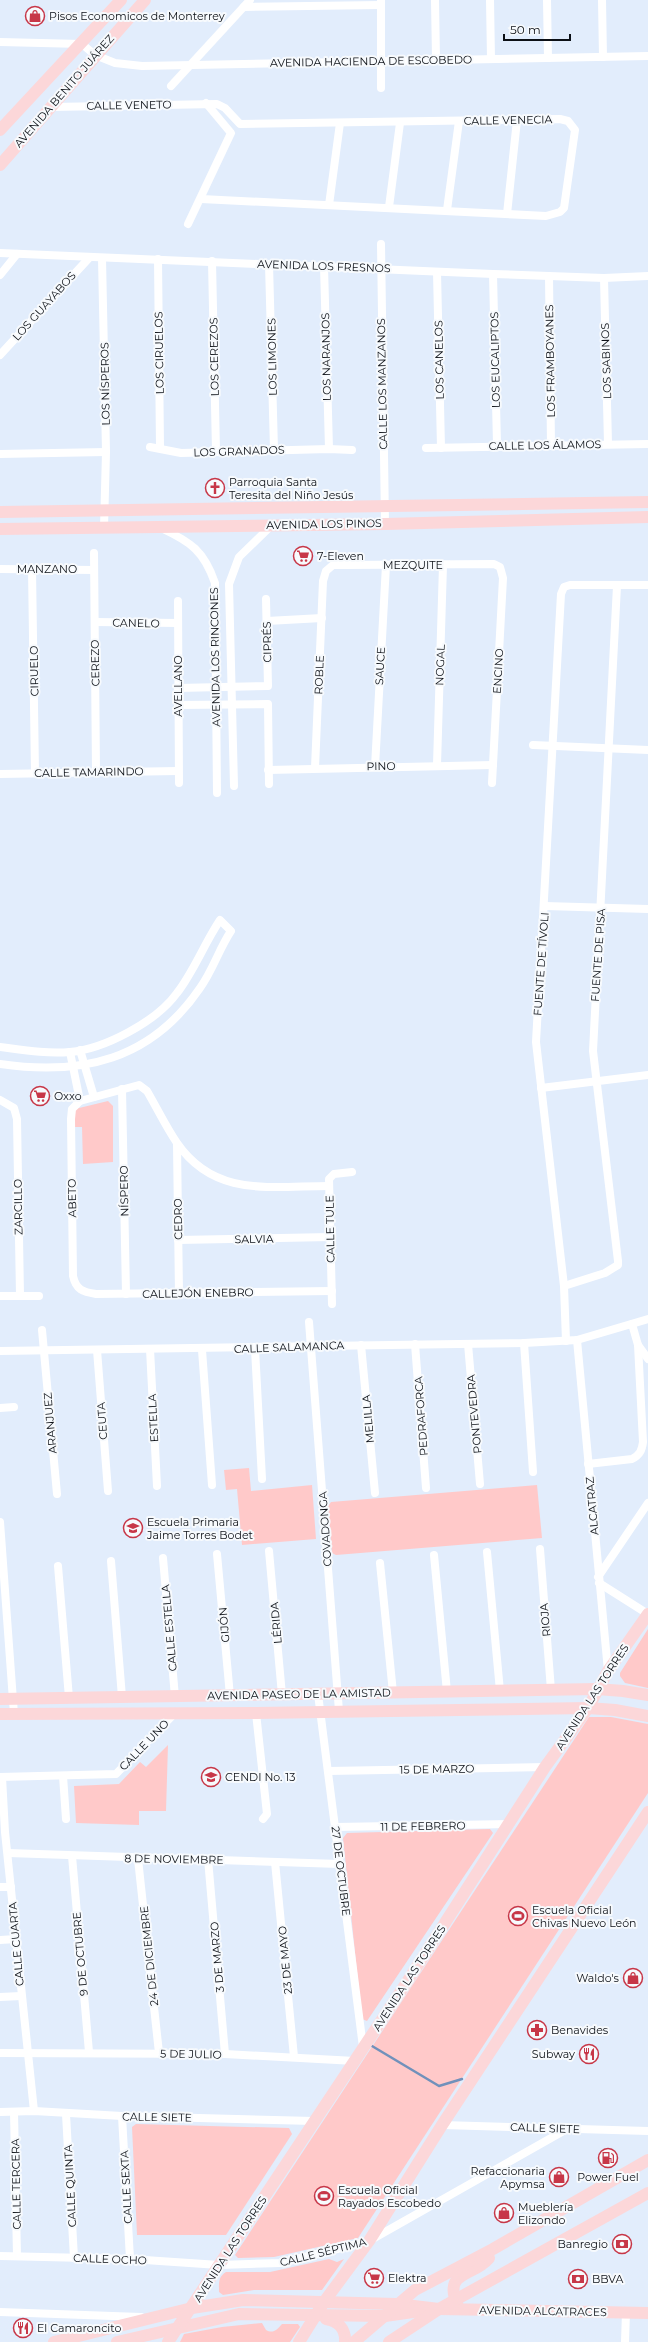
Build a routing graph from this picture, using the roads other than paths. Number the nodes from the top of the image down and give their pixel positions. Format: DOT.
graph roads {
  1 [pos="121,0"];
  2 [pos="145,0"];
  3 [pos="250,0"];
  4 [pos="435,0"];
  5 [pos="490,0"];
  6 [pos="546,0"];
  7 [pos="602,0"];
  8 [pos="381,3"];
  9 [pos="244,7"];
  10 [pos="0,42"];
  11 [pos="82,44"];
  12 [pos="95,55"];
  13 [pos="648,56"];
  14 [pos="603,57"];
  15 [pos="548,58"];
  16 [pos="436,59"];
  17 [pos="491,59"];
  18 [pos="382,62"];
  19 [pos="192,65"];
  20 [pos="171,86"];
  21 [pos="382,88"];
  22 [pos="206,103"];
  23 [pos="52,107"];
  24 [pos="517,120"];
  25 [pos="459,121"];
  26 [pos="340,123"];
  27 [pos="400,123"];
  28 [pos="0,130"];
  29 [pos="0,165"];
  30 [pos="201,199"];
  31 [pos="329,205"];
  32 [pos="389,207"];
  33 [pos="447,210"];
  34 [pos="506,214"];
  35 [pos="188,224"];
  36 [pos="381,244"];
  37 [pos="0,253"];
  38 [pos="17,254"];
  39 [pos="89,258"];
  40 [pos="102,258"];
  41 [pos="158,259"];
  42 [pos="212,261"];
  43 [pos="269,264"];
  44 [pos="324,266"];
  45 [pos="380,268"];
  46 [pos="437,272"];
  47 [pos="0,274"];
  48 [pos="493,274"];
  49 [pos="549,276"];
  50 [pos="648,276"];
  51 [pos="604,278"];
  52 [pos="0,355"];
  53 [pos="608,444"];
  54 [pos="648,444"];
  55 [pos="497,445"];
  56 [pos="551,446"];
  57 [pos="150,447"];
  58 [pos="160,448"];
  59 [pos="426,448"];
  60 [pos="441,448"];
  61 [pos="329,449"];
  62 [pos="274,450"];
  63 [pos="352,450"];
  64 [pos="106,452"];
  65 [pos="216,452"];
  66 [pos="0,454"];
  67 [pos="648,502"];
  68 [pos="524,505"];
  69 [pos="384,507"];
  70 [pos="105,511"];
  71 [pos="0,512"];
  72 [pos="89,512"];
  73 [pos="648,517"];
  74 [pos="524,520"];
  75 [pos="385,524"];
  76 [pos="155,525"];
  77 [pos="272,525"];
  78 [pos="89,528"];
  79 [pos="104,528"];
  80 [pos="0,529"];
  81 [pos="94,553"];
  82 [pos="386,565"];
  83 [pos="443,565"];
  84 [pos="0,569"];
  85 [pos="32,569"];
  86 [pos="94,570"];
  87 [pos="503,578"];
  88 [pos="323,581"];
  89 [pos="215,582"];
  90 [pos="229,584"];
  91 [pos="648,585"];
  92 [pos="617,586"];
  93 [pos="266,599"];
  94 [pos="178,601"];
  95 [pos="322,618"];
  96 [pos="267,621"];
  97 [pos="95,622"];
  98 [pos="178,623"];
  99 [pos="216,687"];
  100 [pos="231,687"];
  101 [pos="178,688"];
  102 [pos="231,704"];
  103 [pos="178,705"];
  104 [pos="216,705"];
  105 [pos="533,745"];
  106 [pos="552,746"];
  107 [pos="609,748"];
  108 [pos="648,750"];
  109 [pos="437,765"];
  110 [pos="493,765"];
  111 [pos="375,767"];
  112 [pos="316,768"];
  113 [pos="268,770"];
  114 [pos="178,771"];
  115 [pos="96,772"];
  116 [pos="35,773"];
  117 [pos="0,774"];
  118 [pos="179,783"];
  119 [pos="492,783"];
  120 [pos="269,784"];
  121 [pos="234,786"];
  122 [pos="217,793"];
  123 [pos="545,906"];
  124 [pos="601,907"];
  125 [pos="648,909"];
  126 [pos="0,1047"];
  127 [pos="80,1050"];
  128 [pos="70,1052"];
  129 [pos="0,1064"];
  130 [pos="84,1064"];
  131 [pos="73,1067"];
  132 [pos="648,1075"];
  133 [pos="596,1080"];
  134 [pos="541,1088"];
  135 [pos="122,1089"];
  136 [pos="94,1097"];
  137 [pos="0,1100"];
  138 [pos="80,1101"];
  139 [pos="177,1144"];
  140 [pos="352,1172"];
  141 [pos="329,1186"];
  142 [pos="331,1237"];
  143 [pos="178,1240"];
  144 [pos="73,1276"];
  145 [pos="564,1286"];
  146 [pos="332,1291"];
  147 [pos="126,1294"];
  148 [pos="179,1294"];
  149 [pos="0,1296"];
  150 [pos="20,1296"];
  151 [pos="39,1296"];
  152 [pos="332,1304"];
  153 [pos="648,1319"];
  154 [pos="309,1322"];
  155 [pos="632,1324"];
  156 [pos="42,1330"];
  157 [pos="577,1340"];
  158 [pos="566,1341"];
  159 [pos="524,1343"];
  160 [pos="415,1344"];
  161 [pos="468,1344"];
  162 [pos="361,1345"];
  163 [pos="311,1346"];
  164 [pos="638,1346"];
  165 [pos="150,1349"];
  166 [pos="255,1349"];
  167 [pos="97,1350"];
  168 [pos="202,1350"];
  169 [pos="0,1351"];
  170 [pos="43,1351"];
  171 [pos="648,1359"];
  172 [pos="14,1407"];
  173 [pos="0,1408"];
  174 [pos="588,1464"];
  175 [pos="533,1472"];
  176 [pos="262,1479"];
  177 [pos="212,1484"];
  178 [pos="480,1484"];
  179 [pos="157,1486"];
  180 [pos="426,1488"];
  181 [pos="108,1491"];
  182 [pos="374,1492"];
  183 [pos="57,1494"];
  184 [pos="648,1503"];
  185 [pos="0,1522"];
  186 [pos="540,1549"];
  187 [pos="269,1551"];
  188 [pos="488,1552"];
  189 [pos="217,1554"];
  190 [pos="434,1555"];
  191 [pos="164,1558"];
  192 [pos="111,1561"];
  193 [pos="380,1563"];
  194 [pos="58,1566"];
  195 [pos="598,1580"];
  196 [pos="648,1614"];
  197 [pos="0,1642"];
  198 [pos="9,1642"];
  199 [pos="608,1671"];
  200 [pos="551,1690"];
  201 [pos="597,1690"];
  202 [pos="500,1691"];
  203 [pos="447,1692"];
  204 [pos="393,1693"];
  205 [pos="318,1694"];
  206 [pos="338,1694"];
  207 [pos="282,1695"];
  208 [pos="648,1695"];
  209 [pos="230,1696"];
  210 [pos="122,1697"];
  211 [pos="176,1697"];
  212 [pos="14,1698"];
  213 [pos="69,1698"];
  214 [pos="0,1699"];
  215 [pos="588,1708"];
  216 [pos="320,1711"];
  217 [pos="339,1711"];
  218 [pos="174,1713"];
  219 [pos="256,1713"];
  220 [pos="0,1714"];
  221 [pos="14,1714"];
  222 [pos="648,1716"];
  223 [pos="545,1767"];
  224 [pos="328,1771"];
  225 [pos="63,1776"];
  226 [pos="1,1777"];
  227 [pos="648,1812"];
  228 [pos="66,1819"];
  229 [pos="263,1819"];
  230 [pos="510,1824"];
  231 [pos="335,1827"];
  232 [pos="2,1832"];
  233 [pos="8,1853"];
  234 [pos="72,1856"];
  235 [pos="138,1859"];
  236 [pos="208,1859"];
  237 [pos="275,1862"];
  238 [pos="340,1864"];
  239 [pos="0,1887"];
  240 [pos="11,1887"];
  241 [pos="16,1939"];
  242 [pos="0,1940"];
  243 [pos="21,1996"];
  244 [pos="0,1997"];
  245 [pos="364,2047"];
  246 [pos="27,2052"];
  247 [pos="89,2052"];
  248 [pos="0,2053"];
  249 [pos="159,2053"];
  250 [pos="225,2054"];
  251 [pos="294,2057"];
  252 [pos="355,2061"];
  253 [pos="34,2111"];
  254 [pos="0,2112"];
  255 [pos="14,2112"];
  256 [pos="66,2114"];
  257 [pos="122,2116"];
  258 [pos="314,2120"];
  259 [pos="442,2125"];
  260 [pos="567,2129"];
  261 [pos="648,2131"];
  262 [pos="648,2160"];
  263 [pos="648,2193"];
  264 [pos="369,2241"];
  265 [pos="493,2249"];
  266 [pos="0,2256"];
  267 [pos="17,2256"];
  268 [pos="74,2258"];
  269 [pos="130,2259"];
  270 [pos="219,2265"];
  271 [pos="324,2302"];
  272 [pos="397,2304"];
  273 [pos="457,2305"];
  274 [pos="192,2308"];
  275 [pos="439,2309"];
  276 [pos="0,2312"];
  277 [pos="626,2312"];
  278 [pos="648,2313"];
  279 [pos="385,2316"];
  280 [pos="315,2317"];
  281 [pos="155,2318"];
  282 [pos="180,2326"];
  283 [pos="115,2328"];
  284 [pos="54,2342"];
  285 [pos="117,2342"];
  286 [pos="168,2342"];
  287 [pos="299,2342"];
  288 [pos="345,2342"];
  289 [pos="354,2342"];
  290 [pos="389,2342"];
  291 [pos="625,2342"];
  1 -- 11 [label="street, AVENIDA BENITO JUÁREZ"];
  2 -- 12 [label="street, AVENIDA BENITO JUÁREZ"];
  3 -- 9 [label="street"];
  4 -- 16 [label="street"];
  5 -- 17 [label="street"];
  6 -- 15 [label="street"];
  7 -- 14 [label="street"];
  8 -- 9 [label="street"];
  8 -- 18 [label="street"];
  9 -- 19 [label="street"];
  10 -- 11 [label="street"];
  11 -- 12 [label="street, AVENIDA HACIENDA DE ESCOBEDO"];
  11 -- 28 [label="street, AVENIDA BENITO JUÁREZ"];
  12 -- 19 [label="street, AVENIDA HACIENDA DE ESCOBEDO"];
  12 -- 23 [label="street, AVENIDA BENITO JUÁREZ"];
  13 -- 14 [label="street, AVENIDA HACIENDA DE ESCOBEDO"];
  14 -- 15 [label="street, AVENIDA HACIENDA DE ESCOBEDO"];
  15 -- 17 [label="street, AVENIDA HACIENDA DE ESCOBEDO"];
  16 -- 17 [label="street, AVENIDA HACIENDA DE ESCOBEDO"];
  16 -- 18 [label="street, AVENIDA HACIENDA DE ESCOBEDO"];
  18 -- 19 [label="street, AVENIDA HACIENDA DE ESCOBEDO"];
  18 -- 21 [label="street"];
  19 -- 20 [label="street"];
  22 -- 23 [label="street, CALLE VENETO"];
  22 -- 26 [label="street, CALLE VENECIA"];
  22 -- 30 [label="street"];
  23 -- 29 [label="street, AVENIDA BENITO JUÁREZ"];
  24 -- 25 [label="street, CALLE VENECIA"];
  24 -- 34 [label="street"];
  24 -- 34 [label="street, CALLE VENECIA"];
  25 -- 27 [label="street, CALLE VENECIA"];
  25 -- 33 [label="street"];
  26 -- 27 [label="street, CALLE VENECIA"];
  26 -- 31 [label="street"];
  27 -- 32 [label="street"];
  30 -- 31 [label="street, CALLE VENECIA"];
  30 -- 35 [label="street"];
  31 -- 32 [label="street, CALLE VENECIA"];
  32 -- 33 [label="street, CALLE VENECIA"];
  33 -- 34 [label="street, CALLE VENECIA"];
  36 -- 45 [label="street, CALLE LOS MANZANOS"];
  37 -- 38 [label="street, AVENIDA LOS FRESNOS"];
  38 -- 39 [label="street, AVENIDA LOS FRESNOS"];
  38 -- 47 [label="street"];
  39 -- 40 [label="street, AVENIDA LOS FRESNOS"];
  39 -- 52 [label="street, LOS GUAYABOS"];
  40 -- 41 [label="street, AVENIDA LOS FRESNOS"];
  40 -- 64 [label="street, LOS NÍSPEROS"];
  41 -- 42 [label="street, AVENIDA LOS FRESNOS"];
  41 -- 58 [label="street, LOS CIRUELOS"];
  42 -- 43 [label="street, AVENIDA LOS FRESNOS"];
  42 -- 65 [label="street, LOS CEREZOS"];
  43 -- 44 [label="street, AVENIDA LOS FRESNOS"];
  43 -- 62 [label="street, LOS LIMONES"];
  44 -- 45 [label="street, AVENIDA LOS FRESNOS"];
  44 -- 61 [label="street, LOS NARANJOS"];
  45 -- 46 [label="street, AVENIDA LOS FRESNOS"];
  45 -- 69 [label="street, CALLE LOS MANZANOS"];
  46 -- 48 [label="street, AVENIDA LOS FRESNOS"];
  46 -- 60 [label="street, LOS CANELOS"];
  48 -- 49 [label="street, AVENIDA LOS FRESNOS"];
  48 -- 55 [label="street, LOS EUCALIPTOS"];
  49 -- 51 [label="street, AVENIDA LOS FRESNOS"];
  49 -- 56 [label="street, LOS FRAMBOYANES"];
  50 -- 51 [label="street, AVENIDA LOS FRESNOS"];
  51 -- 53 [label="street, LOS SABINOS"];
  53 -- 54 [label="street, CALLE LOS ÁLAMOS"];
  53 -- 56 [label="street, CALLE LOS ÁLAMOS"];
  55 -- 56 [label="street, CALLE LOS ÁLAMOS"];
  55 -- 60 [label="street, CALLE LOS ÁLAMOS"];
  57 -- 58 [label="street, LOS GRANADOS"];
  58 -- 65 [label="street, LOS GRANADOS"];
  59 -- 60 [label="street, CALLE LOS ÁLAMOS"];
  61 -- 62 [label="street, LOS GRANADOS"];
  61 -- 63 [label="street, LOS GRANADOS"];
  62 -- 65 [label="street, LOS GRANADOS"];
  64 -- 66 [label="street"];
  64 -- 70 [label="street, LOS NÍSPEROS"];
  67 -- 68 [label="street, AVENIDA LOS PINOS"];
  68 -- 69 [label="street, AVENIDA LOS PINOS"];
  68 -- 74 [label="street"];
  69 -- 70 [label="street, AVENIDA LOS PINOS"];
  69 -- 75 [label="street, CALLE LOS MANZANOS"];
  70 -- 72 [label="street, AVENIDA LOS PINOS"];
  70 -- 79 [label="street, LOS NÍSPEROS"];
  71 -- 72 [label="street, AVENIDA LOS PINOS"];
  72 -- 78 [label="street"];
  73 -- 74 [label="street, AVENIDA LOS PINOS"];
  74 -- 75 [label="street, AVENIDA LOS PINOS"];
  75 -- 77 [label="street, AVENIDA LOS PINOS"];
  76 -- 77 [label="street, AVENIDA LOS PINOS"];
  76 -- 79 [label="street, AVENIDA LOS PINOS"];
  76 -- 89 [label="street, AVENIDA LOS RINCONES"];
  77 -- 90 [label="street, AVENIDA LOS RINCONES"];
  78 -- 79 [label="street, AVENIDA LOS PINOS"];
  78 -- 80 [label="street, AVENIDA LOS PINOS"];
  81 -- 86 [label="street, CEREZO"];
  82 -- 83 [label="street, MEZQUITE"];
  82 -- 88 [label="street, MEZQUITE"];
  82 -- 111 [label="street, SAUCE"];
  83 -- 87 [label="street, MEZQUITE"];
  83 -- 109 [label="street, NOGAL"];
  84 -- 85 [label="street, MANZANO"];
  85 -- 86 [label="street, MANZANO"];
  85 -- 116 [label="street, CIRUELO"];
  86 -- 97 [label="street, CEREZO"];
  87 -- 110 [label="street, ENCINO"];
  88 -- 95 [label="street, ROBLE"];
  89 -- 90 [label="street"];
  89 -- 99 [label="street, AVENIDA LOS RINCONES"];
  90 -- 100 [label="street, AVENIDA LOS RINCONES"];
  91 -- 92 [label="street"];
  92 -- 106 [label="street, FUENTE DE TÍVOLI"];
  92 -- 107 [label="street, FUENTE DE PISA"];
  93 -- 96 [label="street, CIPRÉS"];
  94 -- 98 [label="street, AVELLANO"];
  95 -- 96 [label="street"];
  95 -- 112 [label="street, ROBLE"];
  96 -- 100 [label="street, CIPRÉS"];
  97 -- 98 [label="street, CANELO"];
  97 -- 115 [label="street, CEREZO"];
  98 -- 101 [label="street, AVELLANO"];
  99 -- 100 [label="street"];
  99 -- 101 [label="street"];
  99 -- 104 [label="street, AVENIDA LOS RINCONES"];
  100 -- 102 [label="street, AVENIDA LOS RINCONES"];
  101 -- 103 [label="street, AVELLANO"];
  102 -- 104 [label="street"];
  102 -- 113 [label="street"];
  102 -- 121 [label="street, AVENIDA LOS RINCONES"];
  103 -- 104 [label="street"];
  103 -- 114 [label="street, AVELLANO"];
  104 -- 122 [label="street, AVENIDA LOS RINCONES"];
  105 -- 106 [label="street"];
  106 -- 107 [label="street"];
  106 -- 123 [label="street, FUENTE DE TÍVOLI"];
  107 -- 108 [label="street"];
  107 -- 124 [label="street, FUENTE DE PISA"];
  109 -- 110 [label="street, PINO"];
  109 -- 111 [label="street, PINO"];
  110 -- 119 [label="street, ENCINO"];
  111 -- 112 [label="street, PINO"];
  112 -- 113 [label="street, PINO"];
  113 -- 120 [label="street"];
  114 -- 115 [label="street, CALLE TAMARINDO"];
  114 -- 118 [label="street, AVELLANO"];
  115 -- 116 [label="street, CALLE TAMARINDO"];
  116 -- 117 [label="street, CALLE TAMARINDO"];
  123 -- 124 [label="street"];
  123 -- 134 [label="street, FUENTE DE TÍVOLI"];
  124 -- 125 [label="street"];
  124 -- 133 [label="street, FUENTE DE PISA"];
  126 -- 128 [label="street"];
  127 -- 128 [label="street"];
  127 -- 130 [label="street"];
  127 -- 130 [label="street"];
  128 -- 131 [label="street"];
  129 -- 131 [label="street"];
  130 -- 131 [label="street"];
  130 -- 136 [label="street"];
  131 -- 138 [label="street"];
  132 -- 133 [label="street"];
  133 -- 134 [label="street"];
  133 -- 145 [label="street, FUENTE DE PISA"];
  134 -- 145 [label="street, FUENTE DE TÍVOLI"];
  135 -- 136 [label="street"];
  135 -- 139 [label="street"];
  135 -- 147 [label="street, NÍSPERO"];
  136 -- 138 [label="street"];
  137 -- 150 [label="street, ZARCILLO"];
  138 -- 144 [label="street, ABETO"];
  139 -- 141 [label="street"];
  139 -- 143 [label="street, CEDRO"];
  140 -- 141 [label="street, CALLE TULE"];
  141 -- 142 [label="street, CALLE TULE"];
  142 -- 143 [label="street, SALVIA"];
  142 -- 146 [label="street, CALLE TULE"];
  143 -- 148 [label="street, CEDRO"];
  144 -- 147 [label="street, CALLEJÓN ENEBRO"];
  145 -- 158 [label="street, FUENTE DE TÍVOLI"];
  146 -- 148 [label="street, CALLEJÓN ENEBRO"];
  146 -- 152 [label="street, CALLE TULE"];
  147 -- 148 [label="street, CALLEJÓN ENEBRO"];
  149 -- 150 [label="street"];
  150 -- 151 [label="street"];
  153 -- 155 [label="street, CALLE SALAMANCA"];
  154 -- 163 [label="street, COVADONGA"];
  155 -- 157 [label="street, CALLE SALAMANCA"];
  155 -- 164 [label="street"];
  156 -- 170 [label="street, ARANJUEZ"];
  157 -- 158 [label="street, CALLE SALAMANCA"];
  157 -- 174 [label="street, ALCATRAZ"];
  158 -- 159 [label="street, CALLE SALAMANCA"];
  159 -- 161 [label="street, CALLE SALAMANCA"];
  159 -- 175 [label="street"];
  160 -- 161 [label="street, CALLE SALAMANCA"];
  160 -- 162 [label="street, CALLE SALAMANCA"];
  160 -- 180 [label="street, PEDRAFORCA"];
  161 -- 178 [label="street, PONTEVEDRA"];
  162 -- 163 [label="street, CALLE SALAMANCA"];
  162 -- 182 [label="street, MELILLA"];
  163 -- 166 [label="street, CALLE SALAMANCA"];
  163 -- 206 [label="street, COVADONGA"];
  164 -- 171 [label="street"];
  164 -- 174 [label="street"];
  165 -- 167 [label="street, CALLE SALAMANCA"];
  165 -- 168 [label="street, CALLE SALAMANCA"];
  165 -- 179 [label="street, ESTELLA"];
  166 -- 168 [label="street, CALLE SALAMANCA"];
  166 -- 176 [label="street"];
  167 -- 170 [label="street, CALLE SALAMANCA"];
  167 -- 181 [label="street, CEUTA"];
  168 -- 177 [label="street"];
  169 -- 170 [label="street, CALLE SALAMANCA"];
  170 -- 183 [label="street, ARANJUEZ"];
  172 -- 173 [label="street"];
  174 -- 195 [label="street, ALCATRAZ"];
  184 -- 195 [label="street"];
  185 -- 198 [label="street"];
  186 -- 200 [label="street, RIOJA"];
  187 -- 207 [label="street, LÉRIDA"];
  188 -- 202 [label="street"];
  189 -- 209 [label="street, GIJÓN"];
  190 -- 203 [label="street"];
  191 -- 211 [label="street, CALLE ESTELLA"];
  192 -- 210 [label="street"];
  193 -- 204 [label="street"];
  194 -- 213 [label="street"];
  195 -- 196 [label="street"];
  195 -- 199 [label="street, ALCATRAZ"];
  196 -- 199 [label="street, AVENIDA LAS TORRES"];
  197 -- 198 [label="street"];
  198 -- 212 [label="street"];
  199 -- 201 [label="street, AVENIDA LAS TORRES"];
  200 -- 201 [label="street, AVENIDA PASEO DE LA AMISTAD"];
  200 -- 202 [label="street, AVENIDA PASEO DE LA AMISTAD"];
  201 -- 208 [label="street, AVENIDA PASEO DE LA AMISTAD"];
  201 -- 215 [label="street, AVENIDA LAS TORRES"];
  202 -- 203 [label="street, AVENIDA PASEO DE LA AMISTAD"];
  203 -- 204 [label="street, AVENIDA PASEO DE LA AMISTAD"];
  204 -- 206 [label="street, AVENIDA PASEO DE LA AMISTAD"];
  205 -- 206 [label="street, AVENIDA PASEO DE LA AMISTAD"];
  205 -- 207 [label="street, AVENIDA PASEO DE LA AMISTAD"];
  205 -- 216 [label="street, 27 DE OCTUBRE"];
  206 -- 217 [label="street, COVADONGA"];
  207 -- 209 [label="street, AVENIDA PASEO DE LA AMISTAD"];
  209 -- 211 [label="street, AVENIDA PASEO DE LA AMISTAD"];
  210 -- 211 [label="street, AVENIDA PASEO DE LA AMISTAD"];
  210 -- 213 [label="street, AVENIDA PASEO DE LA AMISTAD"];
  212 -- 213 [label="street, AVENIDA PASEO DE LA AMISTAD"];
  212 -- 214 [label="street, AVENIDA PASEO DE LA AMISTAD"];
  212 -- 221 [label="street"];
  215 -- 217 [label="street, AVENIDA PASEO DE LA AMISTAD"];
  215 -- 222 [label="street, AVENIDA PASEO DE LA AMISTAD"];
  215 -- 223 [label="street, AVENIDA LAS TORRES"];
  216 -- 217 [label="street, AVENIDA PASEO DE LA AMISTAD"];
  216 -- 219 [label="street, AVENIDA PASEO DE LA AMISTAD"];
  216 -- 224 [label="street, 27 DE OCTUBRE"];
  218 -- 219 [label="street, AVENIDA PASEO DE LA AMISTAD"];
  218 -- 221 [label="street, AVENIDA PASEO DE LA AMISTAD"];
  218 -- 225 [label="street, CALLE UNO"];
  219 -- 229 [label="street"];
  220 -- 221 [label="street, AVENIDA PASEO DE LA AMISTAD"];
  223 -- 224 [label="street, 15 DE MARZO"];
  223 -- 230 [label="street, AVENIDA LAS TORRES"];
  224 -- 231 [label="street, 27 DE OCTUBRE"];
  225 -- 226 [label="street, CALLE UNO"];
  225 -- 228 [label="street"];
  226 -- 232 [label="street, CALLE CUARTA"];
  227 -- 259 [label="street"];
  230 -- 231 [label="street, 11 DE FEBRERO"];
  230 -- 245 [label="street, AVENIDA LAS TORRES"];
  231 -- 238 [label="street, 27 DE OCTUBRE"];
  232 -- 233 [label="street, CALLE CUARTA"];
  233 -- 234 [label="street, 8 DE NOVIEMBRE"];
  233 -- 240 [label="street, CALLE CUARTA"];
  234 -- 235 [label="street, 8 DE NOVIEMBRE"];
  234 -- 247 [label="street, 9 DE OCTUBRE"];
  235 -- 236 [label="street, 8 DE NOVIEMBRE"];
  235 -- 249 [label="street, 24 DE DICIEMBRE"];
  236 -- 237 [label="street, 8 DE NOVIEMBRE"];
  236 -- 250 [label="street, 3 DE MARZO"];
  237 -- 238 [label="street, 8 DE NOVIEMBRE"];
  237 -- 251 [label="street, 23 DE MAYO"];
  238 -- 245 [label="street, 27 DE OCTUBRE"];
  239 -- 240 [label="street"];
  240 -- 241 [label="street, CALLE CUARTA"];
  241 -- 242 [label="street"];
  241 -- 243 [label="street, CALLE CUARTA"];
  243 -- 244 [label="street"];
  243 -- 246 [label="street, CALLE CUARTA"];
  245 -- 252 [label="street, AVENIDA LAS TORRES"];
  246 -- 247 [label="street, 5 DE JULIO"];
  246 -- 248 [label="street, 5 DE JULIO"];
  246 -- 253 [label="street, CALLE CUARTA"];
  247 -- 249 [label="street, 5 DE JULIO"];
  249 -- 250 [label="street, 5 DE JULIO"];
  250 -- 251 [label="street, 5 DE JULIO"];
  251 -- 252 [label="street, 5 DE JULIO"];
  252 -- 258 [label="street, AVENIDA LAS TORRES"];
  253 -- 255 [label="street, CALLE SIETE"];
  253 -- 256 [label="street, CALLE SIETE"];
  254 -- 255 [label="street, CALLE SIETE"];
  255 -- 267 [label="street, CALLE TERCERA"];
  256 -- 257 [label="street, CALLE SIETE"];
  256 -- 268 [label="street, CALLE QUINTA"];
  257 -- 258 [label="street, CALLE SIETE"];
  257 -- 269 [label="street, CALLE SEXTA"];
  258 -- 270 [label="street, AVENIDA LAS TORRES"];
  259 -- 260 [label="street, CALLE SIETE"];
  259 -- 264 [label="street"];
  260 -- 261 [label="street, CALLE SIETE"];
  260 -- 264 [label="street, CALLE SÉPTIMA"];
  262 -- 265 [label="street"];
  263 -- 273 [label="street"];
  264 -- 270 [label="street, CALLE SÉPTIMA"];
  264 -- 271 [label="street"];
  265 -- 272 [label="street"];
  265 -- 273 [label="street"];
  266 -- 267 [label="street, CALLE OCHO"];
  267 -- 268 [label="street, CALLE OCHO"];
  268 -- 269 [label="street, CALLE OCHO"];
  269 -- 270 [label="street, CALLE OCHO"];
  270 -- 274 [label="street, AVENIDA LAS TORRES"];
  271 -- 272 [label="street"];
  271 -- 274 [label="street"];
  271 -- 280 [label="street"];
  272 -- 275 [label="street"];
  272 -- 279 [label="street"];
  273 -- 275 [label="street, AVENIDA ALCATRACES"];
  273 -- 277 [label="street, AVENIDA ALCATRACES"];
  274 -- 281 [label="street"];
  274 -- 282 [label="street, AVENIDA LAS TORRES"];
  275 -- 279 [label="street"];
  275 -- 290 [label="street"];
  276 -- 281 [label="street"];
  277 -- 278 [label="street, AVENIDA ALCATRACES"];
  277 -- 291 [label="street"];
  279 -- 280 [label="street"];
  279 -- 289 [label="street"];
  280 -- 282 [label="street"];
  280 -- 287 [label="street"];
  280 -- 288 [label="street"];
  281 -- 283 [label="street"];
  282 -- 285 [label="street"];
  282 -- 286 [label="street, AVENIDA LAS TORRES"];
  283 -- 284 [label="street"];
  283 -- 285 [label="street"];
}
